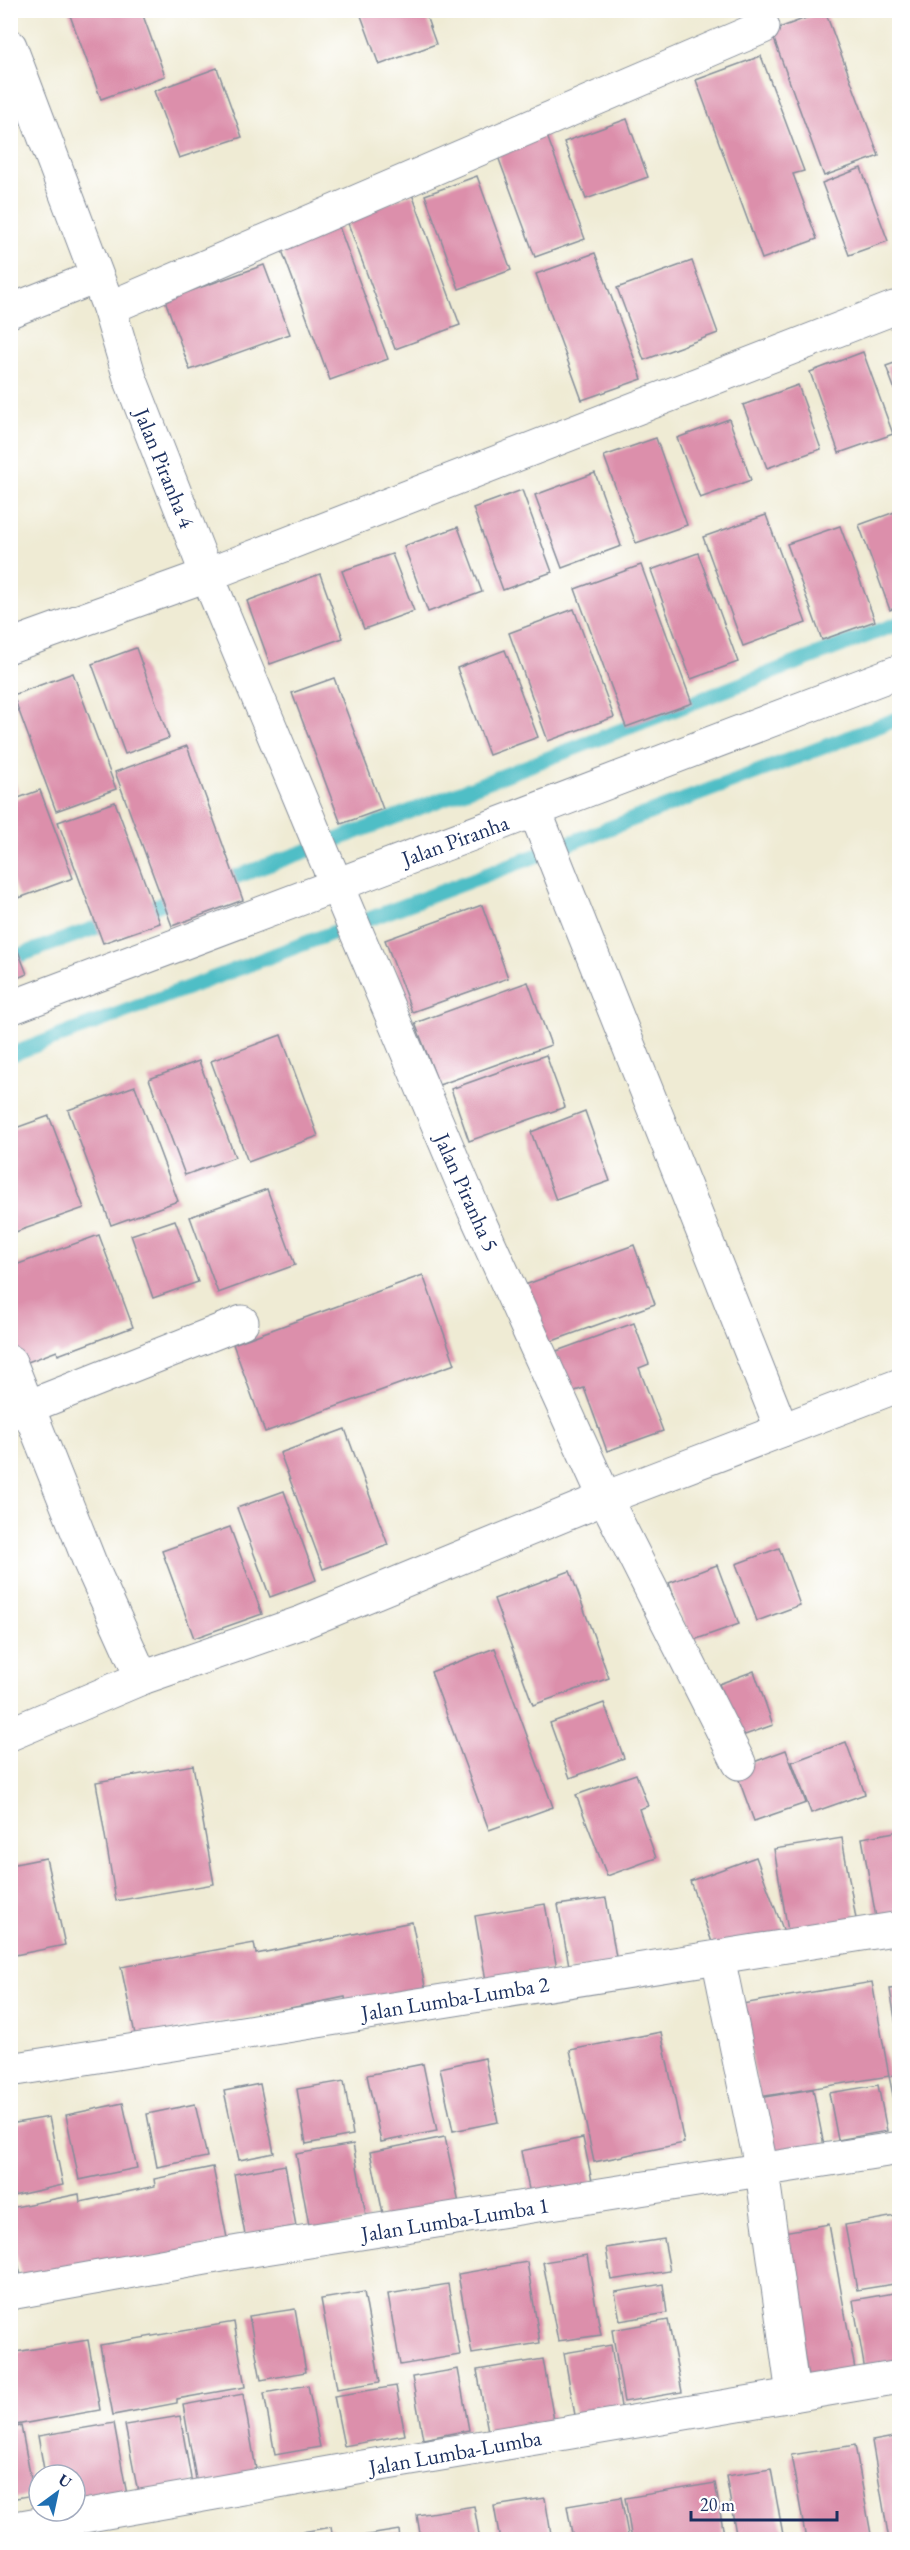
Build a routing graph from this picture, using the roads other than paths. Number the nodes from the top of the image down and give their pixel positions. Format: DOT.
graph roads {
  1 [pos="763,27"];
  2 [pos="10,46"];
  3 [pos="96,277"];
  4 [pos="109,308"];
  5 [pos="894,308"];
  6 [pos="10,310"];
  7 [pos="207,575"];
  8 [pos="10,646"];
  9 [pos="900,671"];
  10 [pos="535,811"];
  11 [pos="336,884"];
  12 [pos="10,1008"];
  13 [pos="242,1322"];
  14 [pos="10,1362"];
  15 [pos="900,1385"];
  16 [pos="19,1411"];
  17 [pos="782,1430"];
  18 [pos="605,1498"];
  19 [pos="142,1678"];
  20 [pos="10,1734"];
  21 [pos="739,1763"];
  22 [pos="900,1928"];
  23 [pos="718,1957"];
  24 [pos="10,2070"];
  25 [pos="900,2148"];
  26 [pos="762,2171"];
  27 [pos="10,2293"];
  28 [pos="900,2377"];
  29 [pos="793,2395"];
  30 [pos="10,2529"];
  1 -- 4 [label="street"];
  2 -- 3 [label="street, Jalan Piranha 4"];
  3 -- 4 [label="street, Jalan Piranha 4"];
  3 -- 6 [label="street"];
  4 -- 7 [label="street, Jalan Piranha 4"];
  5 -- 7 [label="street"];
  7 -- 8 [label="street"];
  7 -- 11 [label="street, Jalan Piranha 4"];
  9 -- 10 [label="street, Jalan Piranha"];
  10 -- 11 [label="street, Jalan Piranha"];
  10 -- 17 [label="street"];
  11 -- 12 [label="street, Jalan Piranha"];
  11 -- 18 [label="street, Jalan Piranha 5"];
  13 -- 16 [label="street"];
  14 -- 16 [label="street"];
  15 -- 17 [label="street"];
  16 -- 19 [label="street"];
  17 -- 18 [label="street"];
  18 -- 19 [label="street"];
  18 -- 21 [label="street, Jalan Piranha 5"];
  19 -- 20 [label="street"];
  22 -- 23 [label="street, Jalan Lumba-Lumba 2"];
  23 -- 24 [label="street, Jalan Lumba-Lumba 2"];
  23 -- 26 [label="street"];
  25 -- 26 [label="street, Jalan Lumba-Lumba 1"];
  26 -- 27 [label="street, Jalan Lumba-Lumba 1"];
  26 -- 29 [label="street"];
  28 -- 29 [label="street, Jalan Lumba-Lumba"];
  29 -- 30 [label="street, Jalan Lumba-Lumba"];
}
